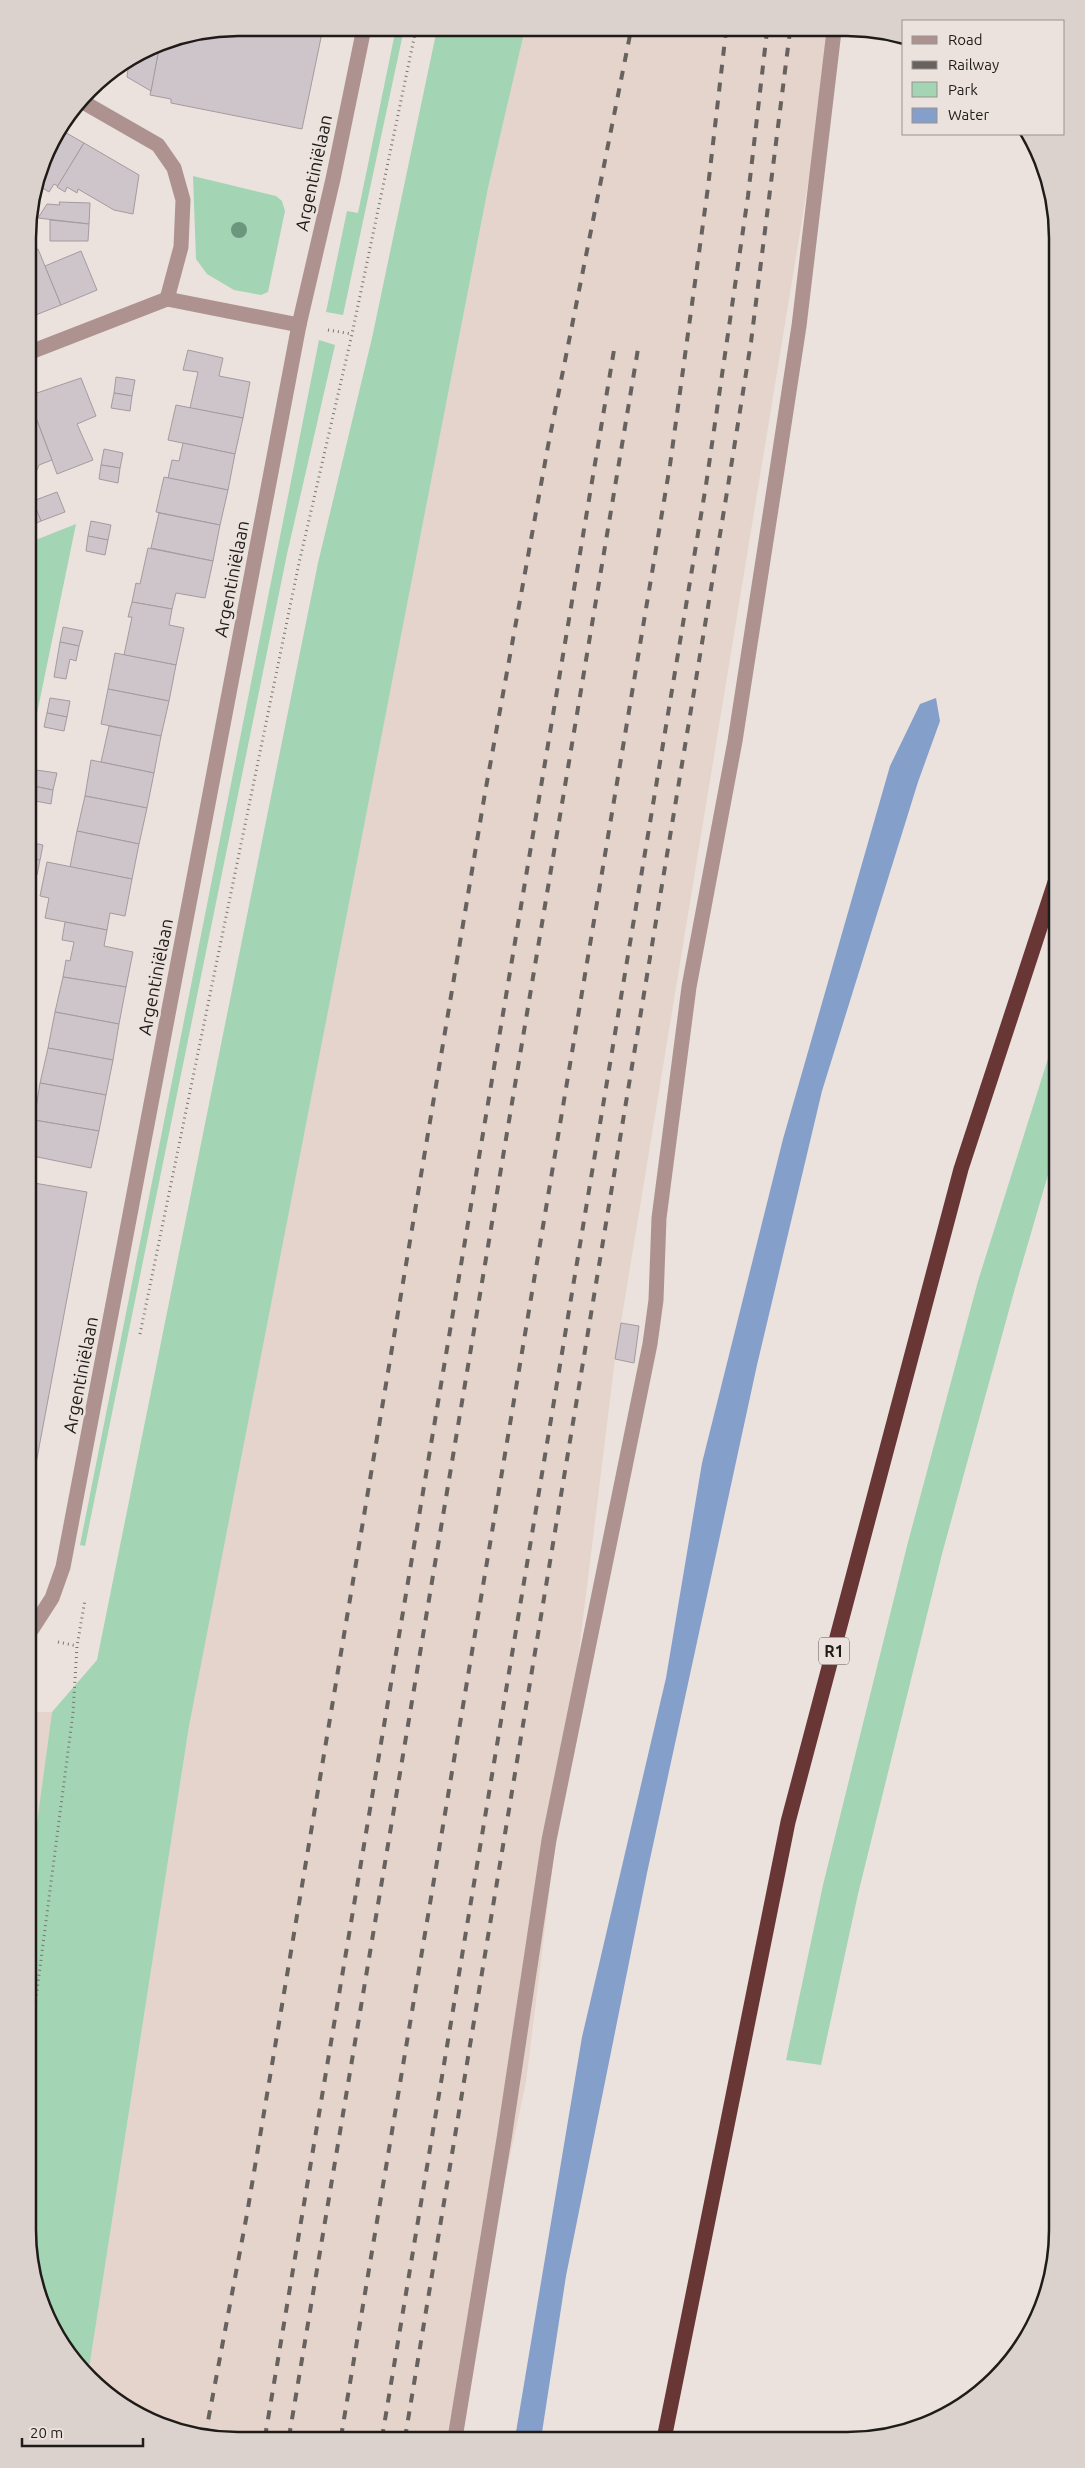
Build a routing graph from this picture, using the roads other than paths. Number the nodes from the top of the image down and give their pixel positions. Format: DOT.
graph roads {
  1 [pos="362,36"];
  2 [pos="833,36"];
  3 [pos="87,105"];
  4 [pos="167,299"];
  5 [pos="299,325"];
  6 [pos="36,350"];
  7 [pos="1049,900"];
  8 [pos="36,1622"];
  9 [pos="456,2432"];
  10 [pos="665,2432"];
  1 -- 5 [label="street, Argentiniëlaan"];
  2 -- 9 [label="street"];
  3 -- 4 [label="street"];
  4 -- 5 [label="street"];
  4 -- 6 [label="street"];
  5 -- 8 [label="street, Argentiniëlaan"];
  7 -- 10 [label="highway, R1"];
}
